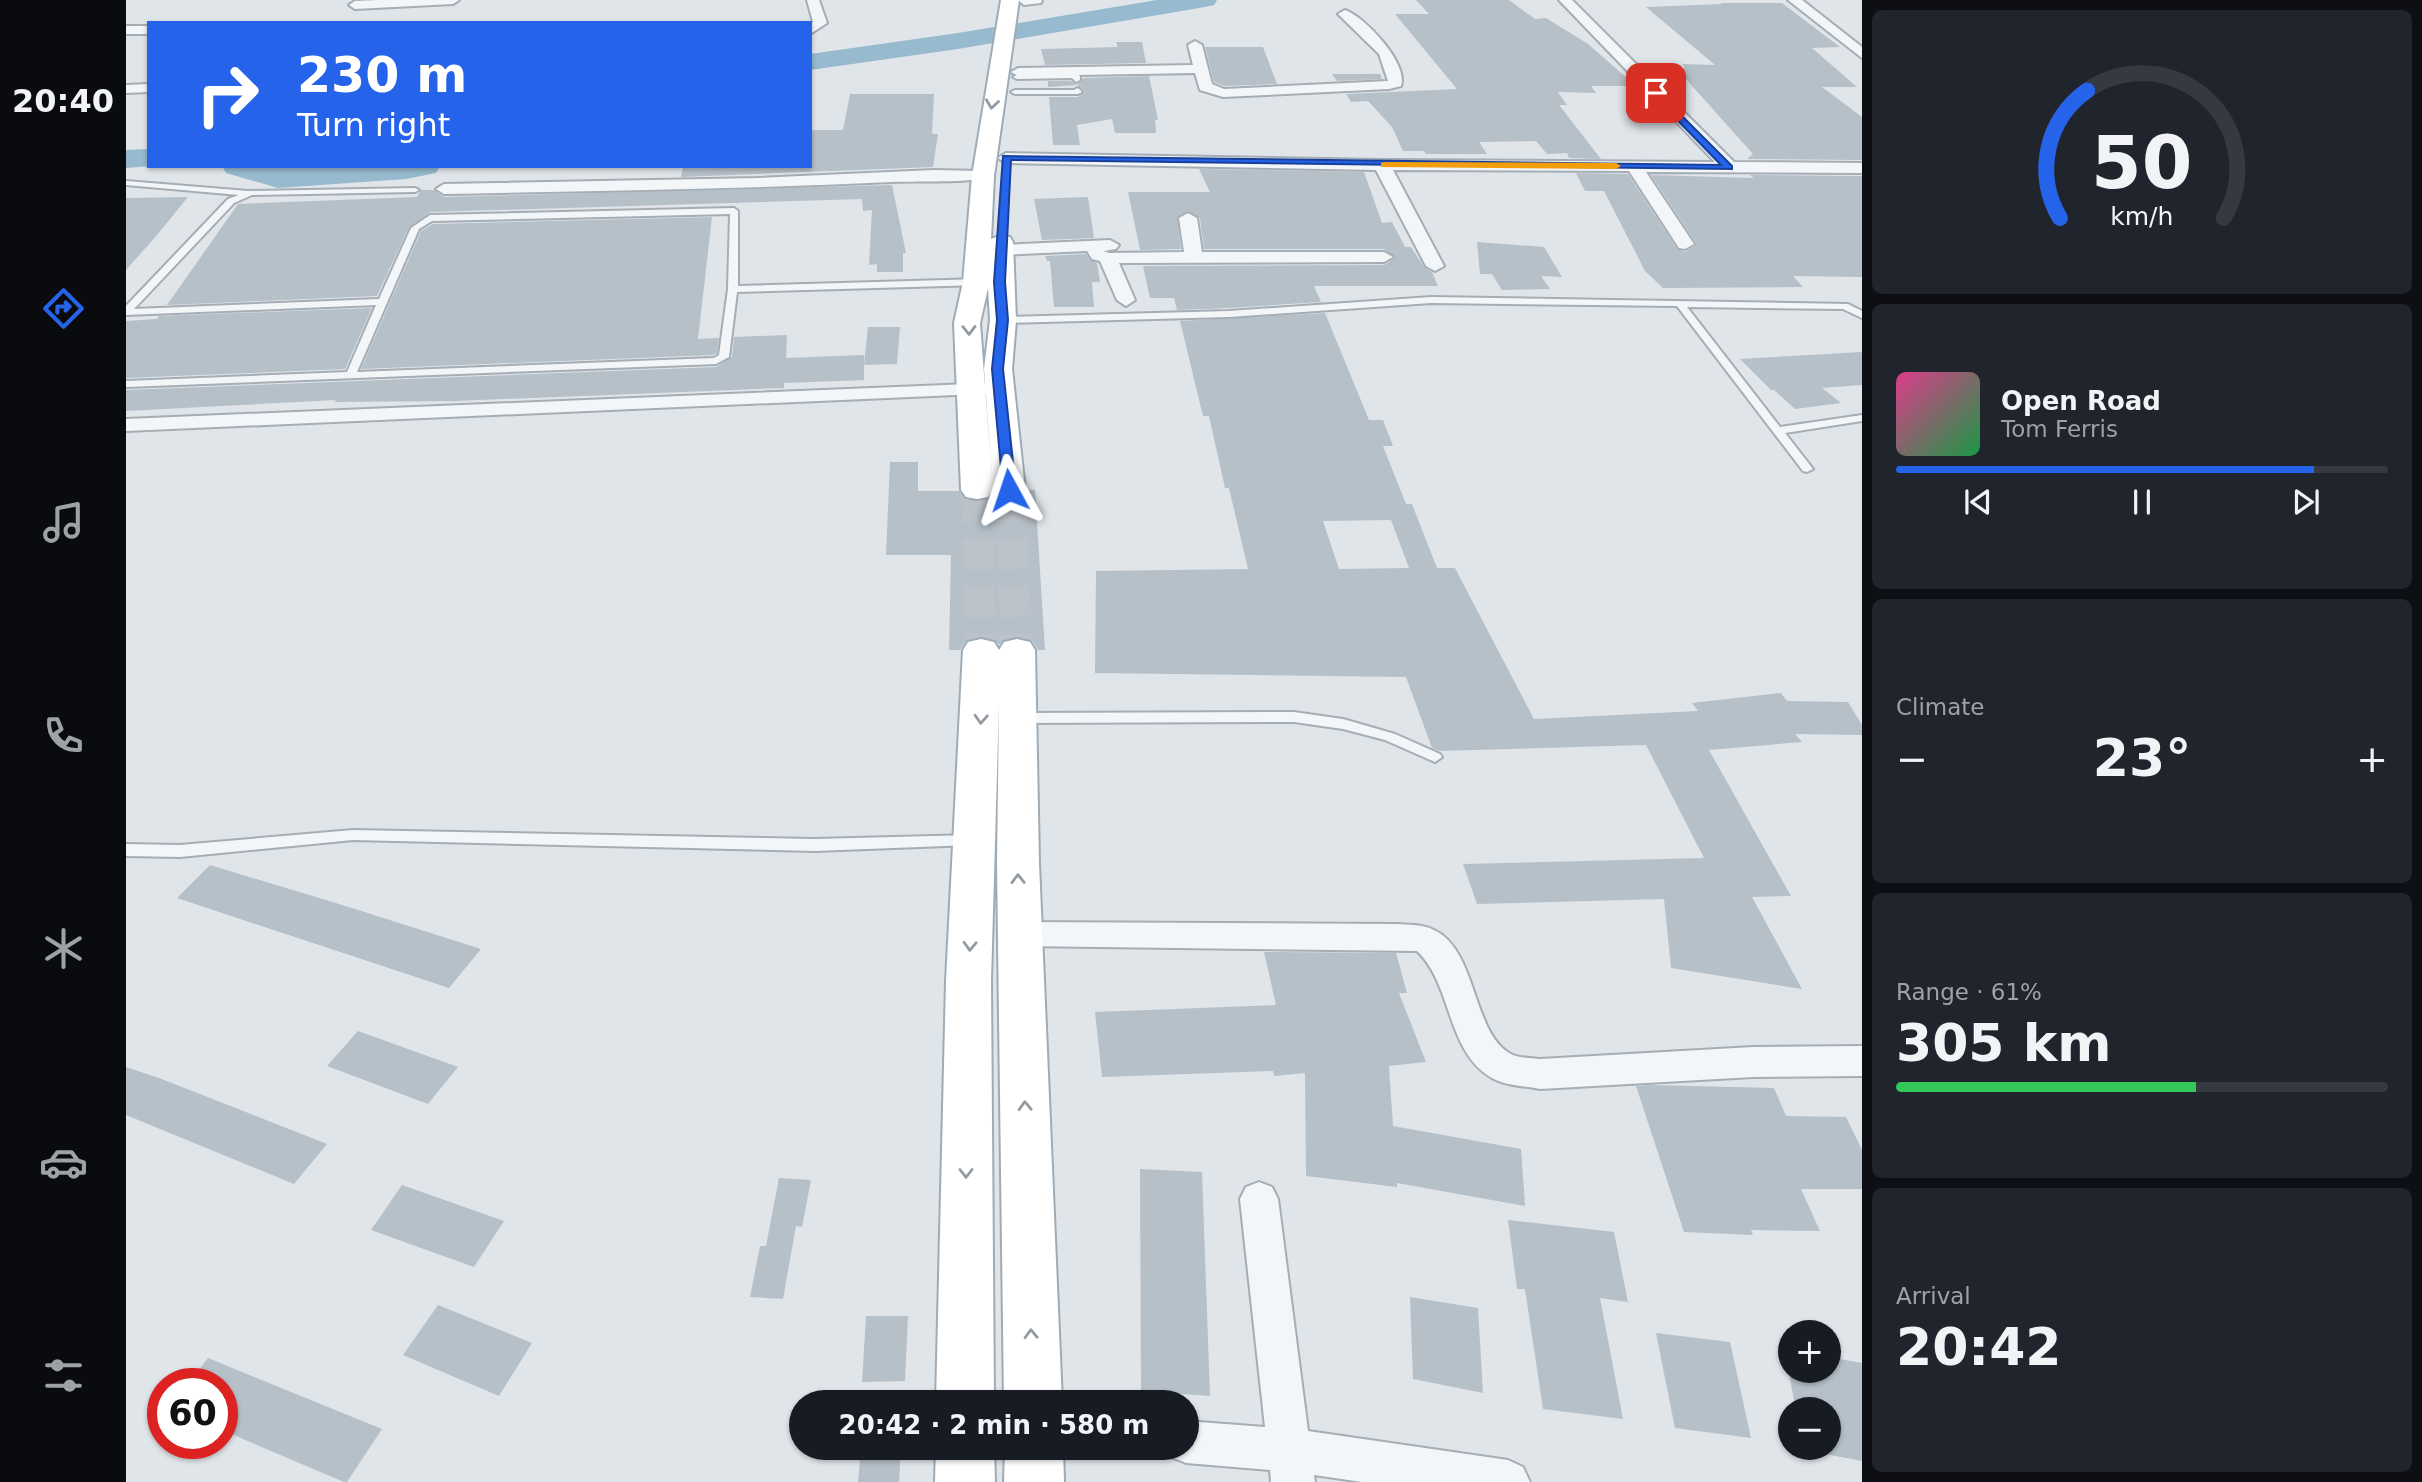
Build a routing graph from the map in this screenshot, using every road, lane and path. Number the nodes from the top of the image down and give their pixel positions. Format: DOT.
graph roads {
  1 [pos="453,0"];
  2 [pos="813,0"];
  3 [pos="1010,0"];
  4 [pos="1025,0"];
  5 [pos="1036,0"];
  6 [pos="1565,0"];
  7 [pos="1794,0"];
  8 [pos="355,6"];
  9 [pos="1345,14"];
  10 [pos="812,29"];
  11 [pos="126,30"];
  12 [pos="147,30"];
  13 [pos="1014,31"];
  14 [pos="1195,45"];
  15 [pos="1862,54"];
  16 [pos="1199,69"];
  17 [pos="1017,80"];
  18 [pos="1076,80"];
  19 [pos="147,88"];
  20 [pos="126,89"];
  21 [pos="1078,90"];
  22 [pos="1006,158"];
  23 [pos="1382,165"];
  24 [pos="1634,166"];
  25 [pos="1729,167"];
  26 [pos="1862,168"];
  27 [pos="983,176"];
  28 [pos="126,183"];
  29 [pos="444,189"];
  30 [pos="415,190"];
  31 [pos="251,193"];
  32 [pos="1188,218"];
  33 [pos="1685,244"];
  34 [pos="1093,245"];
  35 [pos="1001,250"];
  36 [pos="1194,251"];
  37 [pos="1384,257"];
  38 [pos="1108,258"];
  39 [pos="1435,266"];
  40 [pos="988,282"];
  41 [pos="733,289"];
  42 [pos="1126,300"];
  43 [pos="381,302"];
  44 [pos="1679,303"];
  45 [pos="126,312"];
  46 [pos="1862,315"];
  47 [pos="1003,320"];
  48 [pos="351,374"];
  49 [pos="126,384"];
  50 [pos="972,389"];
  51 [pos="1000,389"];
  52 [pos="1862,418"];
  53 [pos="126,425"];
  54 [pos="1778,431"];
  55 [pos="1807,469"];
  56 [pos="977,490"];
  57 [pos="1009,490"];
  58 [pos="1019,718"];
  59 [pos="1435,757"];
  60 [pos="973,840"];
  61 [pos="126,850"];
  62 [pos="1021,934"];
  63 [pos="1862,1061"];
  64 [pos="1259,1199"];
  65 [pos="965,1390"];
  66 [pos="1032,1390"];
  67 [pos="1199,1445"];
  68 [pos="965,1460"];
  69 [pos="1034,1460"];
  70 [pos="1291,1466"];
  71 [pos="965,1482"];
  72 [pos="1034,1482"];
  73 [pos="1508,1482"];
  1 -- 8 [label="street"];
  2 -- 10 [label="street"];
  3 -- 13 [label="main road"];
  4 -- 5 [label="street"];
  4 -- 13 [label="main road"];
  6 -- 25 [label="street"];
  7 -- 15 [label="street"];
  9 -- 16 [label="street"];
  11 -- 12 [label="street"];
  13 -- 17 [label="main road"];
  13 -- 27 [label="main road, one-way"];
  14 -- 16 [label="street"];
  16 -- 17 [label="street"];
  17 -- 18 [label="lane"];
  17 -- 21 [label="lane"];
  17 -- 22 [label="main road"];
  19 -- 20 [label="street"];
  22 -- 23 [label="street"];
  22 -- 35 [label="main road"];
  23 -- 24 [label="street"];
  23 -- 39 [label="street"];
  24 -- 25 [label="street"];
  24 -- 33 [label="street"];
  25 -- 26 [label="street"];
  27 -- 29 [label="street"];
  27 -- 40 [label="main road"];
  28 -- 31 [label="lane"];
  30 -- 31 [label="lane"];
  31 -- 45 [label="lane"];
  32 -- 36 [label="street"];
  34 -- 35 [label="street"];
  34 -- 36 [label="street"];
  34 -- 38 [label="street"];
  35 -- 40 [label="main road"];
  36 -- 37 [label="street"];
  36 -- 38 [label="street"];
  38 -- 42 [label="street"];
  40 -- 41 [label="lane"];
  40 -- 47 [label="main road"];
  40 -- 50 [label="main road, one-way"];
  41 -- 43 [label="lane"];
  41 -- 48 [label="lane"];
  43 -- 45 [label="lane"];
  43 -- 48 [label="lane"];
  44 -- 46 [label="lane"];
  44 -- 47 [label="lane"];
  44 -- 54 [label="lane"];
  47 -- 51 [label="main road"];
  48 -- 49 [label="lane"];
  50 -- 51 [label="street"];
  50 -- 53 [label="street"];
  50 -- 56 [label="main road"];
  51 -- 57 [label="main road"];
  52 -- 54 [label="lane"];
  54 -- 55 [label="lane"];
  58 -- 59 [label="lane"];
  58 -- 60 [label="main road, one-way"];
  62 -- 58 [label="main road, one-way"];
  60 -- 61 [label="lane"];
  60 -- 65 [label="main road, one-way"];
  62 -- 63 [label="street"];
  66 -- 62 [label="main road, one-way"];
  64 -- 70 [label="street"];
  67 -- 70 [label="street"];
  68 -- 71 [label="main road"];
  69 -- 72 [label="main road"];
  70 -- 73 [label="street"];
}
